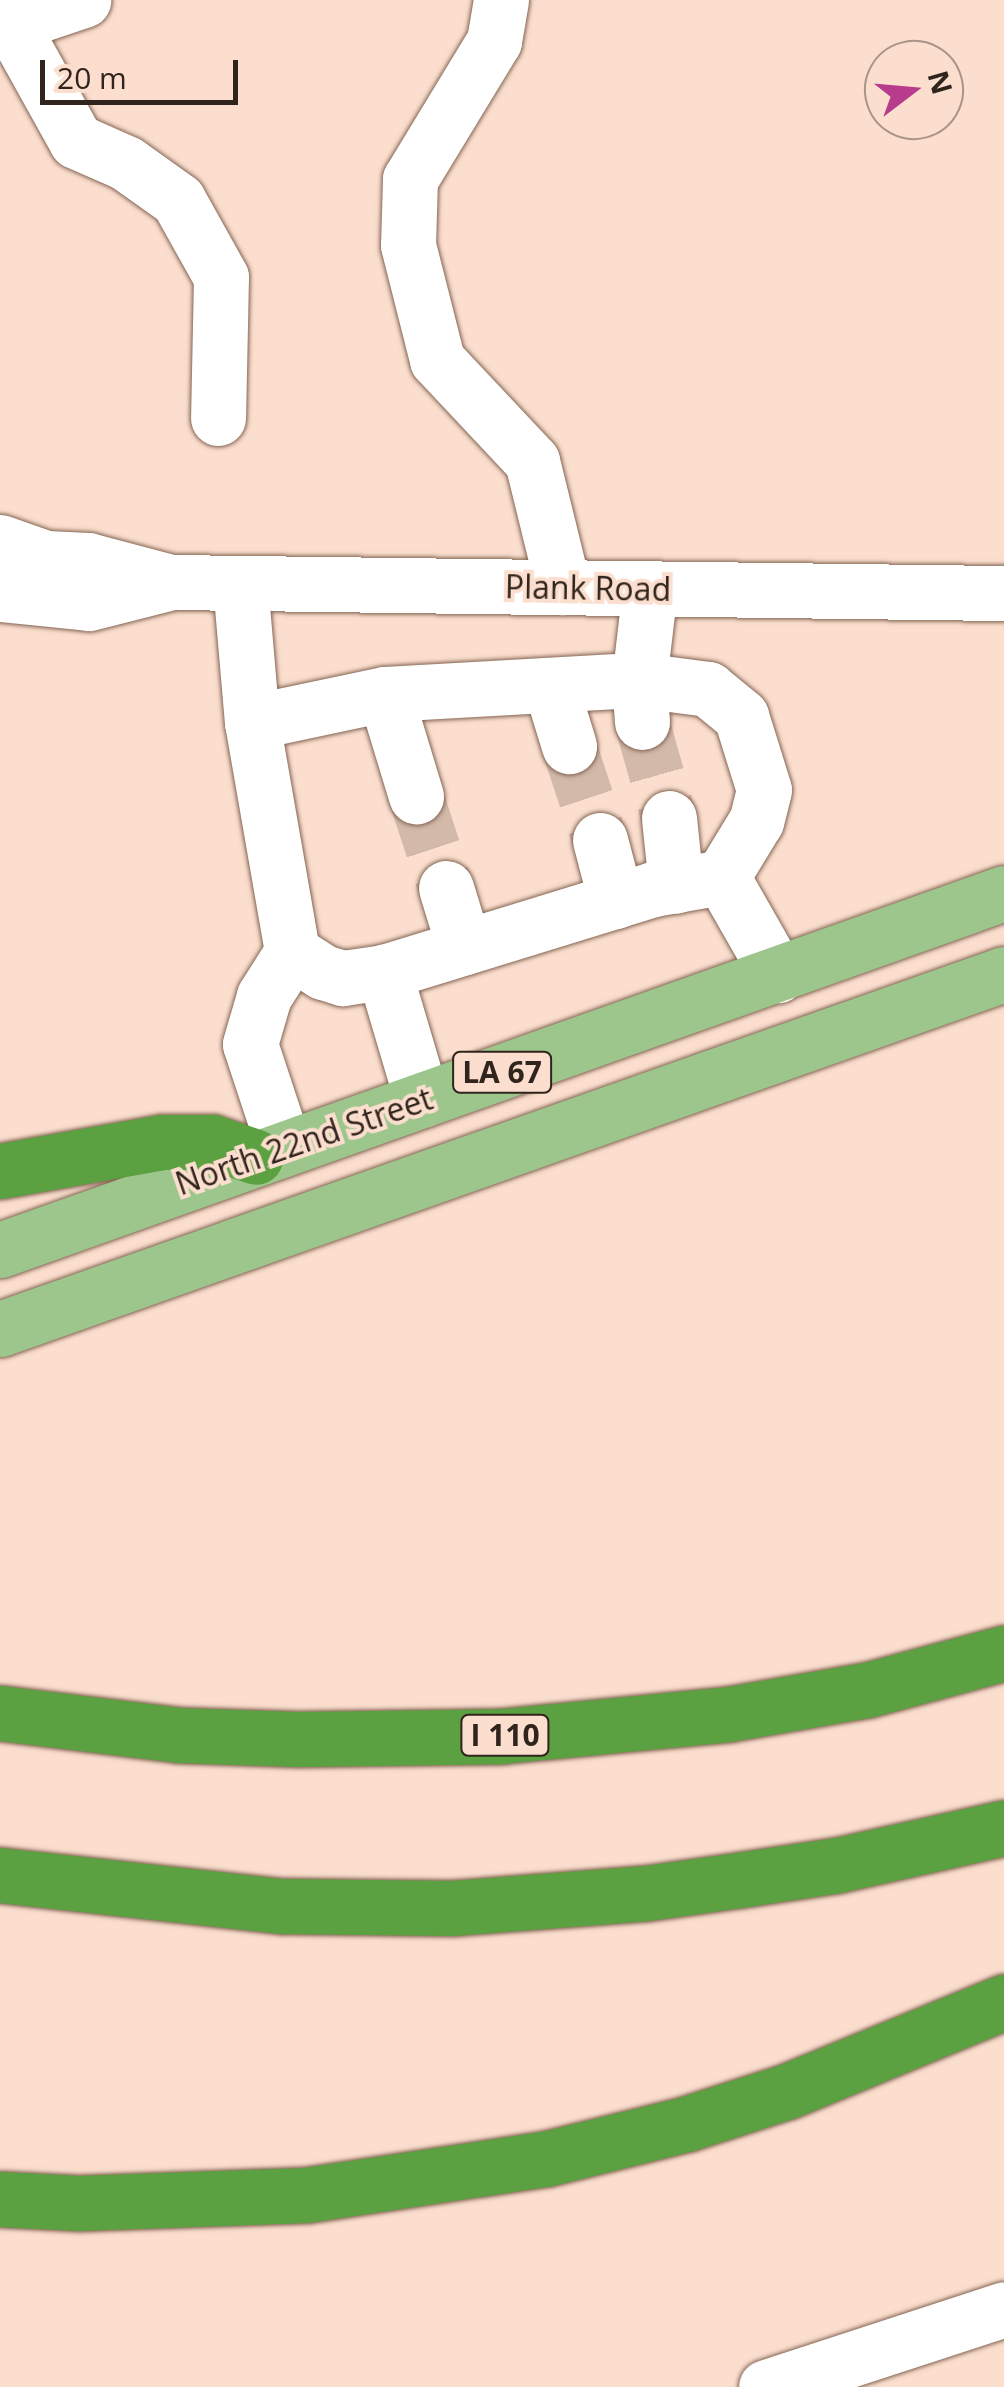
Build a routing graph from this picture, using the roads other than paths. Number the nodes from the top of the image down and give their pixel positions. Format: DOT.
graph roads {
  1 [pos="83,0"];
  2 [pos="501,0"];
  3 [pos="6,26"];
  4 [pos="218,418"];
  5 [pos="0,542"];
  6 [pos="88,560"];
  7 [pos="0,568"];
  8 [pos="171,582"];
  9 [pos="240,583"];
  10 [pos="563,587"];
  11 [pos="650,588"];
  12 [pos="0,594"];
  13 [pos="1004,594"];
  14 [pos="551,687"];
  15 [pos="385,694"];
  16 [pos="640,701"];
  17 [pos="252,722"];
  18 [pos="569,746"];
  19 [pos="416,796"];
  20 [pos="669,818"];
  21 [pos="600,840"];
  22 [pos="699,882"];
  23 [pos="446,888"];
  24 [pos="1004,893"];
  25 [pos="616,901"];
  26 [pos="464,947"];
  27 [pos="292,952"];
  28 [pos="384,972"];
  29 [pos="1004,974"];
  30 [pos="778,975"];
  31 [pos="422,1100"];
  32 [pos="270,1152"];
  33 [pos="0,1170"];
  34 [pos="0,1250"];
  35 [pos="0,1329"];
  36 [pos="1004,1652"];
  37 [pos="0,1713"];
  38 [pos="1004,1828"];
  39 [pos="0,1875"];
  40 [pos="1004,2002"];
  41 [pos="0,2199"];
  42 [pos="1004,2310"];
  43 [pos="778,2385"];
  1 -- 3 [label="street"];
  2 -- 10 [label="street"];
  3 -- 4 [label="street"];
  5 -- 6 [label="street, Plank Road"];
  6 -- 7 [label="street, Plank Road"];
  6 -- 8 [label="street, Plank Road"];
  8 -- 9 [label="street, Plank Road"];
  8 -- 12 [label="street, Plank Road"];
  9 -- 10 [label="street, Plank Road"];
  9 -- 17 [label="street"];
  10 -- 11 [label="street, Plank Road"];
  11 -- 13 [label="street, Plank Road"];
  11 -- 16 [label="street"];
  14 -- 15 [label="street"];
  14 -- 16 [label="street"];
  14 -- 18 [label="street"];
  15 -- 17 [label="street"];
  15 -- 19 [label="street"];
  16 -- 22 [label="street"];
  17 -- 27 [label="street"];
  20 -- 22 [label="street"];
  21 -- 25 [label="street"];
  22 -- 25 [label="street"];
  22 -- 30 [label="street"];
  23 -- 26 [label="street"];
  24 -- 30 [label="main road, North 22nd Street / LA 67"];
  25 -- 26 [label="street"];
  26 -- 28 [label="street"];
  27 -- 28 [label="street"];
  27 -- 32 [label="street"];
  28 -- 31 [label="street"];
  29 -- 35 [label="main road, LA 67"];
  30 -- 31 [label="main road, North 22nd Street / LA 67"];
  31 -- 32 [label="main road, North 22nd Street / LA 67"];
  32 -- 33 [label="highway"];
  32 -- 34 [label="main road, North 22nd Street / LA 67"];
  36 -- 37 [label="highway, I 110"];
  38 -- 39 [label="highway"];
  40 -- 41 [label="highway"];
  42 -- 43 [label="street"];
}
